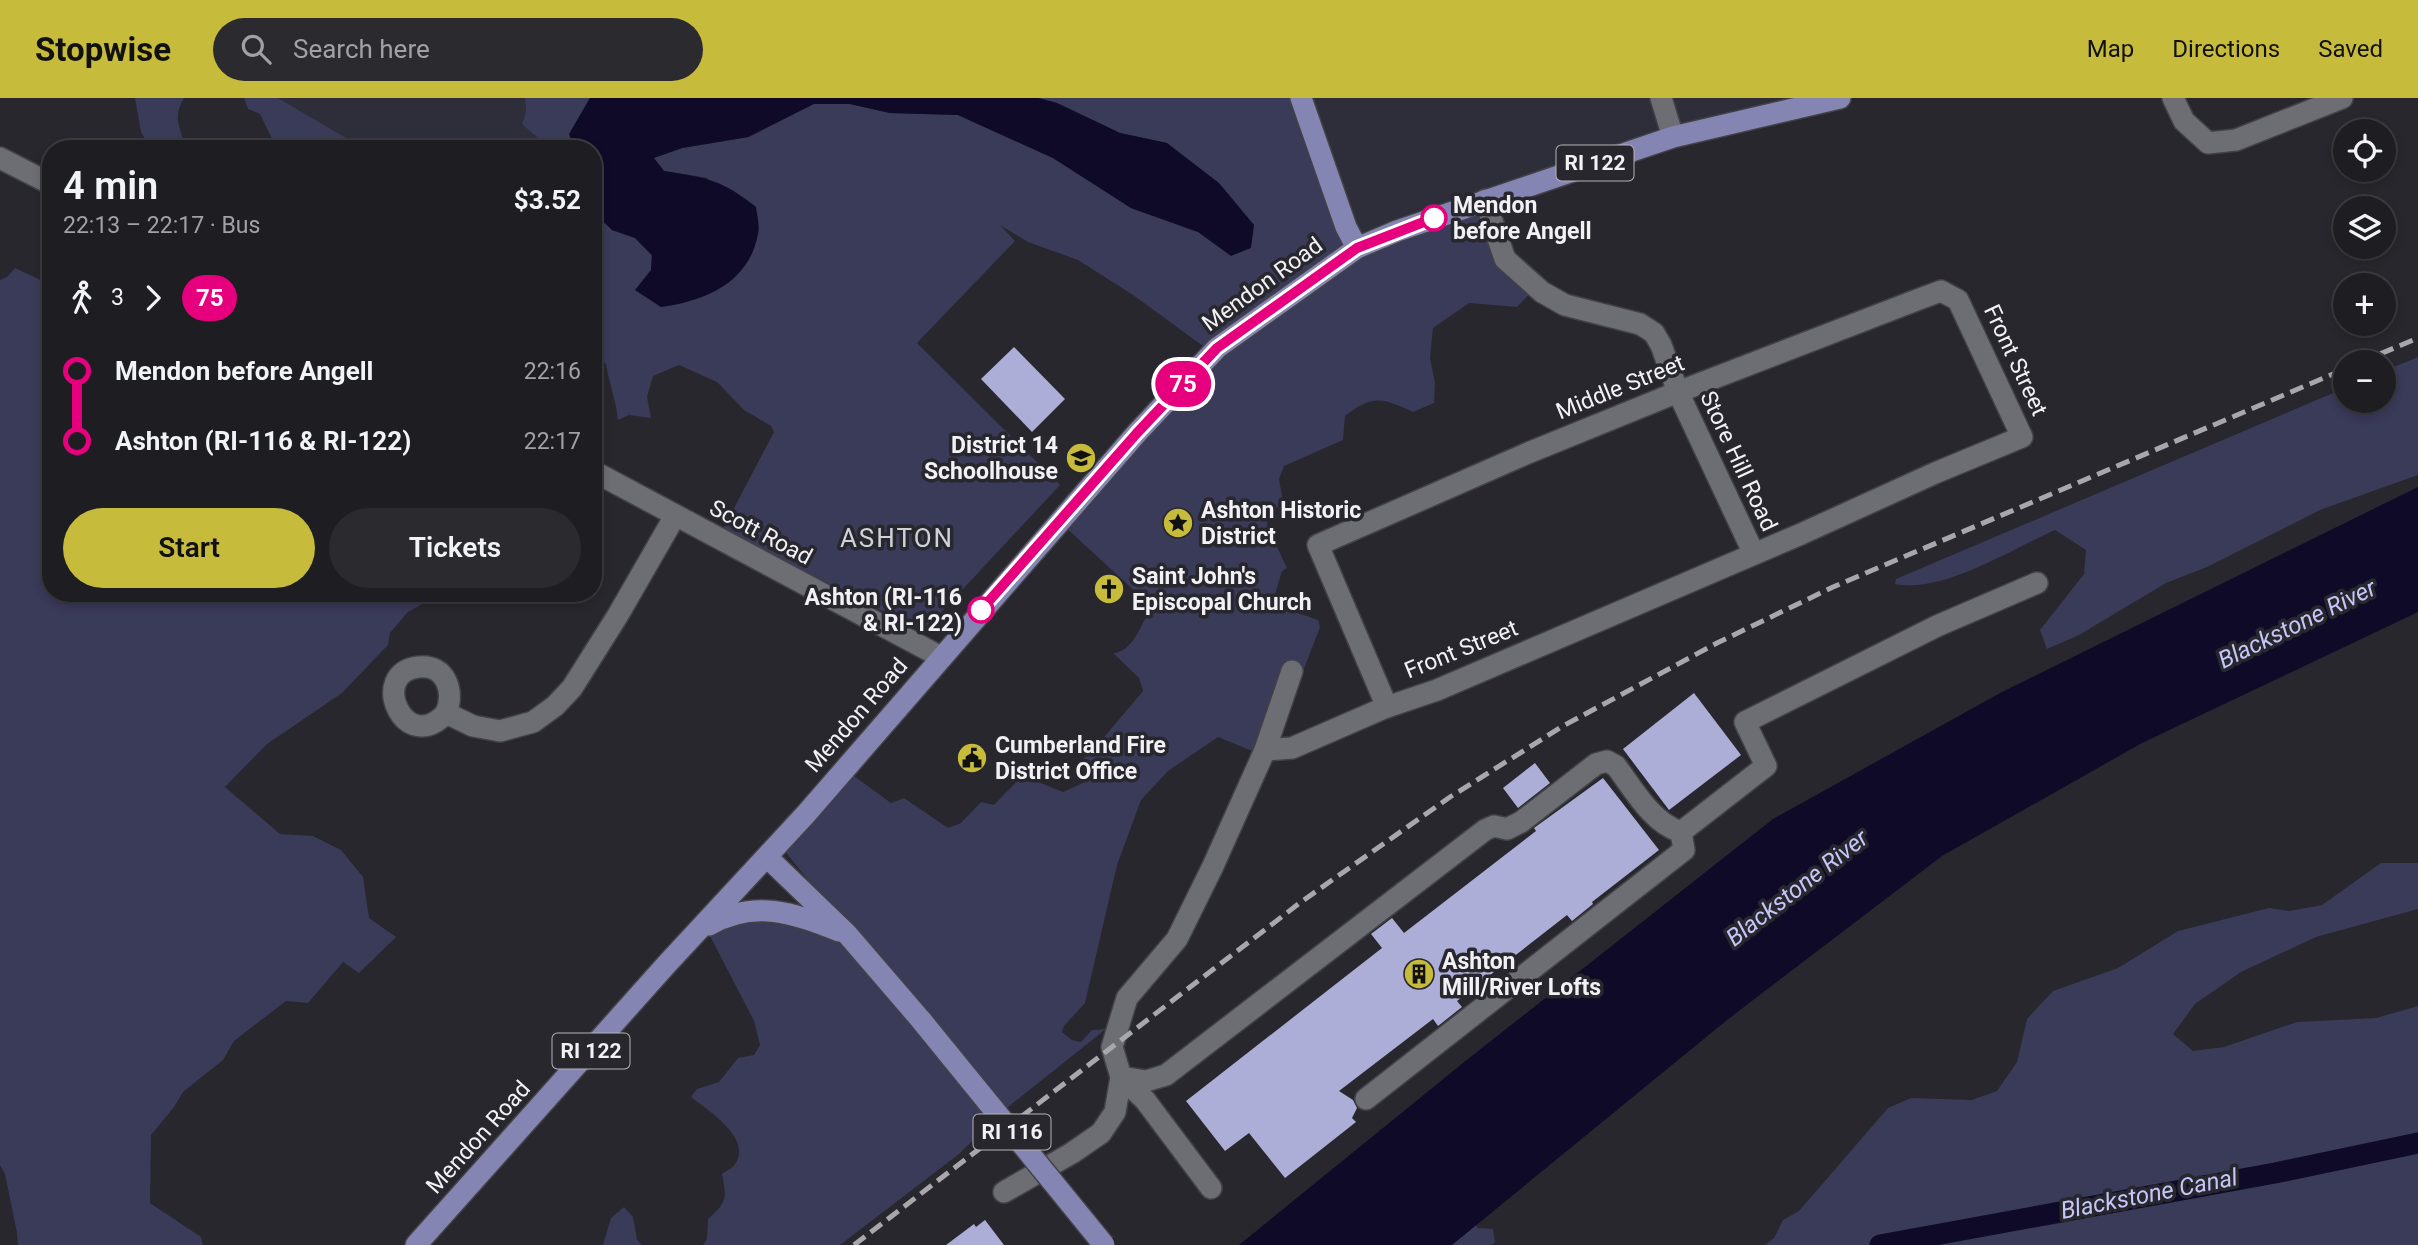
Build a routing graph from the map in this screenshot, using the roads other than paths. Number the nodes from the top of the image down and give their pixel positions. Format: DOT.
graph roads {
  1 [pos="1301,98"];
  2 [pos="1661,98"];
  3 [pos="1840,98"];
  4 [pos="2174,98"];
  5 [pos="2342,98"];
  6 [pos="1673,137"];
  7 [pos="0,158"];
  8 [pos="42,179"];
  9 [pos="1485,200"];
  10 [pos="1357,248"];
  11 [pos="1947,293"];
  12 [pos="1678,392"];
  13 [pos="602,476"];
  14 [pos="675,516"];
  15 [pos="1754,554"];
  16 [pos="2037,583"];
  17 [pos="941,657"];
  18 [pos="1292,671"];
  19 [pos="1387,707"];
  20 [pos="446,713"];
  21 [pos="1265,750"];
  22 [pos="1681,832"];
  23 [pos="767,858"];
  24 [pos="847,934"];
  25 [pos="690,939"];
  26 [pos="1121,1077"];
  27 [pos="1366,1099"];
  28 [pos="1211,1188"];
  29 [pos="1004,1192"];
  30 [pos="416,1245"];
  31 [pos="1104,1245"];
  1 -- 10 [label="main road"];
  2 -- 6 [label="street"];
  3 -- 6 [label="main road, Mendon Road / RI 122"];
  4 -- 5 [label="street"];
  6 -- 9 [label="main road, Mendon Road / RI 122"];
  7 -- 8 [label="street"];
  9 -- 10 [label="main road, Mendon Road / RI 122"];
  9 -- 12 [label="street, Store Hill Road"];
  10 -- 17 [label="main road, Mendon Road"];
  11 -- 12 [label="street, Middle Street"];
  11 -- 15 [label="street, Front Street"];
  12 -- 15 [label="street, Store Hill Road"];
  12 -- 19 [label="street, Middle Street"];
  13 -- 14 [label="street, Scott Road"];
  14 -- 17 [label="street, Scott Road"];
  14 -- 20 [label="street"];
  15 -- 19 [label="street, Front Street"];
  16 -- 22 [label="street"];
  17 -- 23 [label="main road, Mendon Road"];
  18 -- 21 [label="street"];
  19 -- 21 [label="street, Front Street"];
  21 -- 26 [label="street"];
  22 -- 26 [label="street"];
  22 -- 27 [label="street"];
  23 -- 24 [label="main road, RI 116"];
  23 -- 25 [label="main road, Mendon Road / RI 122"];
  24 -- 25 [label="main road"];
  24 -- 31 [label="main road, RI 116, bridge"];
  25 -- 30 [label="main road, Mendon Road / RI 122"];
  26 -- 28 [label="street"];
  26 -- 29 [label="street"];
}
